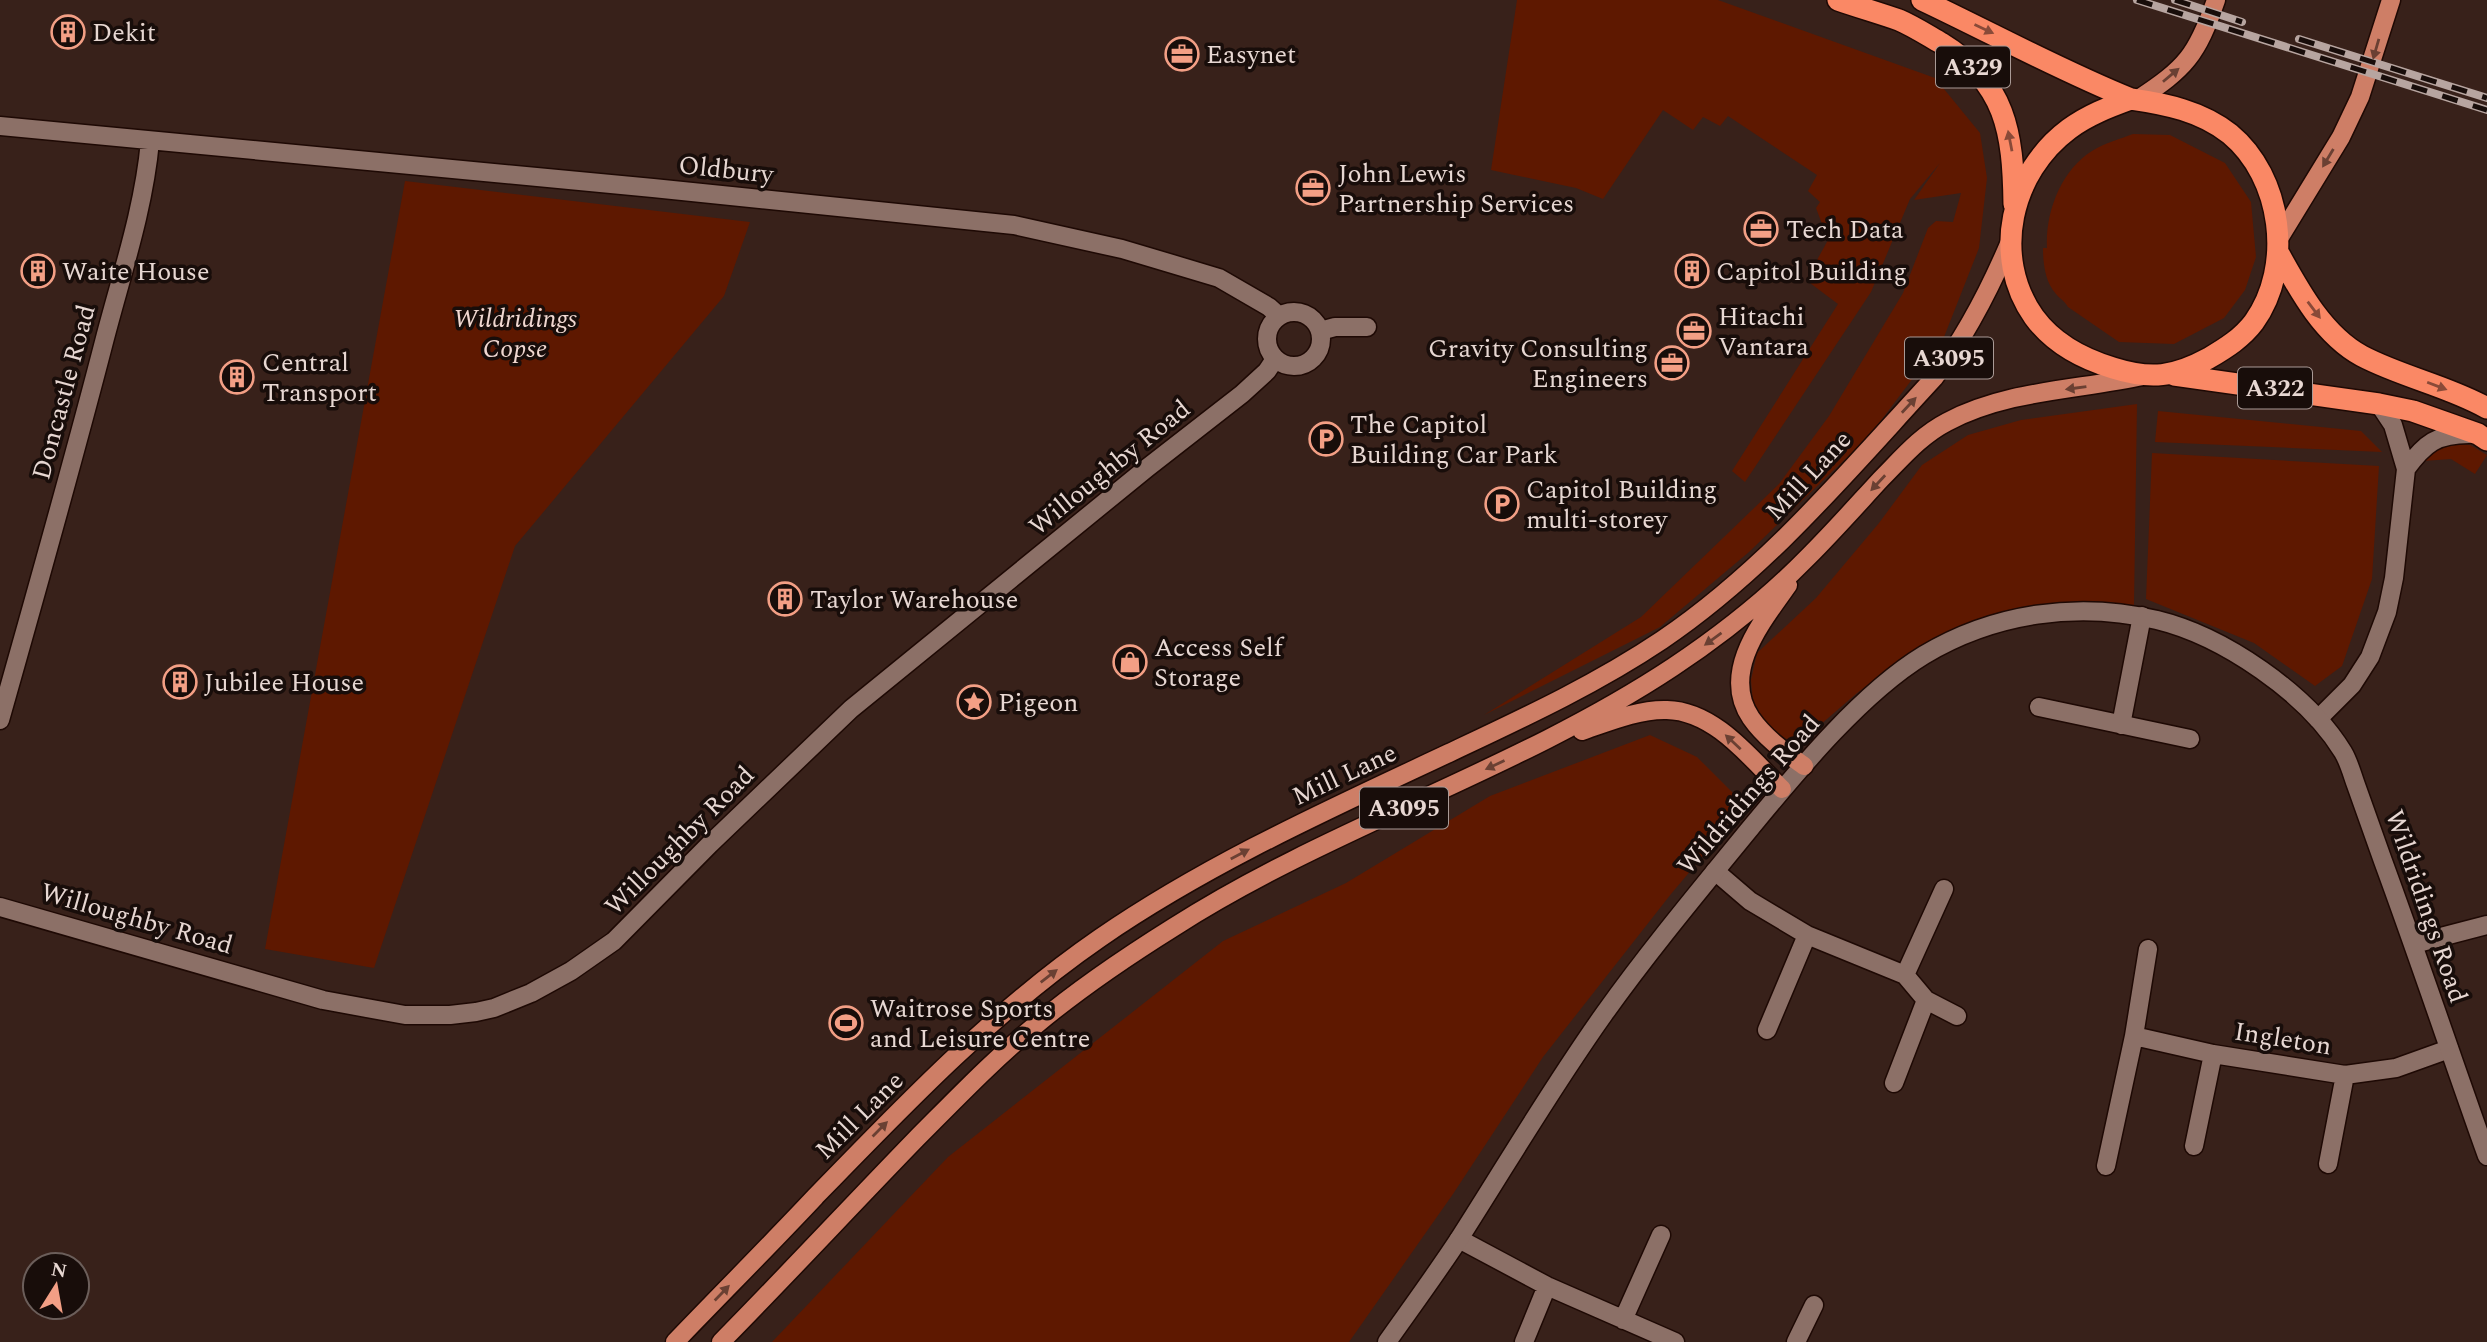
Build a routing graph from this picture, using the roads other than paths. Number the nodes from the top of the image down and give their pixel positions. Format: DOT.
graph roads {
  1 [pos="1838,0"];
  2 [pos="1922,0"];
  3 [pos="2216,0"];
  4 [pos="2391,0"];
  5 [pos="2134,100"];
  6 [pos="0,126"];
  7 [pos="150,141"];
  8 [pos="2014,209"];
  9 [pos="2010,244"];
  10 [pos="2278,246"];
  11 [pos="1279,316"];
  12 [pos="1367,327"];
  13 [pos="1320,331"];
  14 [pos="1275,359"];
  15 [pos="2172,374"];
  16 [pos="2143,376"];
  17 [pos="2379,404"];
  18 [pos="2487,408"];
  19 [pos="2482,437"];
  20 [pos="2406,469"];
  21 [pos="1808,557"];
  22 [pos="2142,616"];
  23 [pos="2039,707"];
  24 [pos="2318,719"];
  25 [pos="0,720"];
  26 [pos="2120,725"];
  27 [pos="2190,739"];
  28 [pos="1531,748"];
  29 [pos="1804,766"];
  30 [pos="1782,789"];
  31 [pos="1715,872"];
  32 [pos="1944,889"];
  33 [pos="0,907"];
  34 [pos="2487,926"];
  35 [pos="1807,935"];
  36 [pos="2414,944"];
  37 [pos="2148,949"];
  38 [pos="1905,975"];
  39 [pos="1926,1000"];
  40 [pos="1957,1016"];
  41 [pos="1767,1030"];
  42 [pos="2134,1036"];
  43 [pos="2449,1049"];
  44 [pos="2213,1054"];
  45 [pos="2345,1075"];
  46 [pos="1894,1083"];
  47 [pos="2194,1146"];
  48 [pos="2487,1156"];
  49 [pos="2328,1164"];
  50 [pos="2106,1167"];
  51 [pos="1661,1235"];
  52 [pos="1459,1239"];
  53 [pos="1547,1286"];
  54 [pos="1814,1305"];
  55 [pos="1623,1320"];
  56 [pos="677,1339"];
  57 [pos="721,1342"];
  58 [pos="1387,1342"];
  59 [pos="1524,1342"];
  60 [pos="1675,1342"];
  61 [pos="1797,1342"];
  8 -- 1 [label="highway, A329, one-way"];
  2 -- 5 [label="highway, A329, one-way"];
  5 -- 3 [label="main road, one-way"];
  4 -- 10 [label="main road, one-way"];
  5 -- 8 [label="highway"];
  5 -- 10 [label="highway"];
  6 -- 7 [label="street"];
  7 -- 11 [label="street, Oldbury"];
  7 -- 25 [label="street, Doncastle Road"];
  8 -- 9 [label="highway"];
  9 -- 16 [label="highway"];
  56 -- 9 [label="main road, Mill Lane / A3095, one-way"];
  10 -- 15 [label="highway"];
  10 -- 18 [label="highway, one-way"];
  11 -- 13 [label="street"];
  11 -- 14 [label="street"];
  12 -- 13 [label="street"];
  13 -- 14 [label="street"];
  14 -- 33 [label="street, Willoughby Road"];
  15 -- 16 [label="highway"];
  15 -- 17 [label="highway, A322"];
  16 -- 21 [label="main road, A3095, one-way"];
  17 -- 19 [label="highway, A322"];
  17 -- 20 [label="street"];
  19 -- 20 [label="street"];
  20 -- 24 [label="street"];
  21 -- 28 [label="main road, A3095, one-way"];
  21 -- 29 [label="main road"];
  22 -- 24 [label="street, Wildridings Road"];
  22 -- 26 [label="street"];
  22 -- 29 [label="street, Wildridings Road"];
  23 -- 26 [label="street"];
  24 -- 36 [label="street, Wildridings Road"];
  26 -- 27 [label="street"];
  30 -- 28 [label="main road, one-way"];
  28 -- 57 [label="main road, A3095, one-way"];
  29 -- 30 [label="street, Wildridings Road"];
  30 -- 31 [label="street, Wildridings Road"];
  31 -- 35 [label="street"];
  31 -- 52 [label="street, Wildridings Road"];
  32 -- 38 [label="street"];
  34 -- 36 [label="street"];
  35 -- 38 [label="street"];
  35 -- 41 [label="street"];
  36 -- 43 [label="street, Wildridings Road"];
  37 -- 42 [label="street"];
  38 -- 39 [label="street"];
  39 -- 40 [label="street"];
  39 -- 46 [label="street"];
  42 -- 44 [label="street, Ingleton"];
  42 -- 50 [label="street"];
  43 -- 45 [label="street, Ingleton"];
  43 -- 48 [label="street, Wildridings Road"];
  44 -- 45 [label="street, Ingleton"];
  44 -- 47 [label="street, Ingleton"];
  45 -- 49 [label="street, Ingleton"];
  51 -- 55 [label="street"];
  52 -- 53 [label="street"];
  52 -- 58 [label="street, Wildridings Road"];
  53 -- 55 [label="street"];
  53 -- 59 [label="street"];
  54 -- 61 [label="street"];
  55 -- 60 [label="street"];
}
